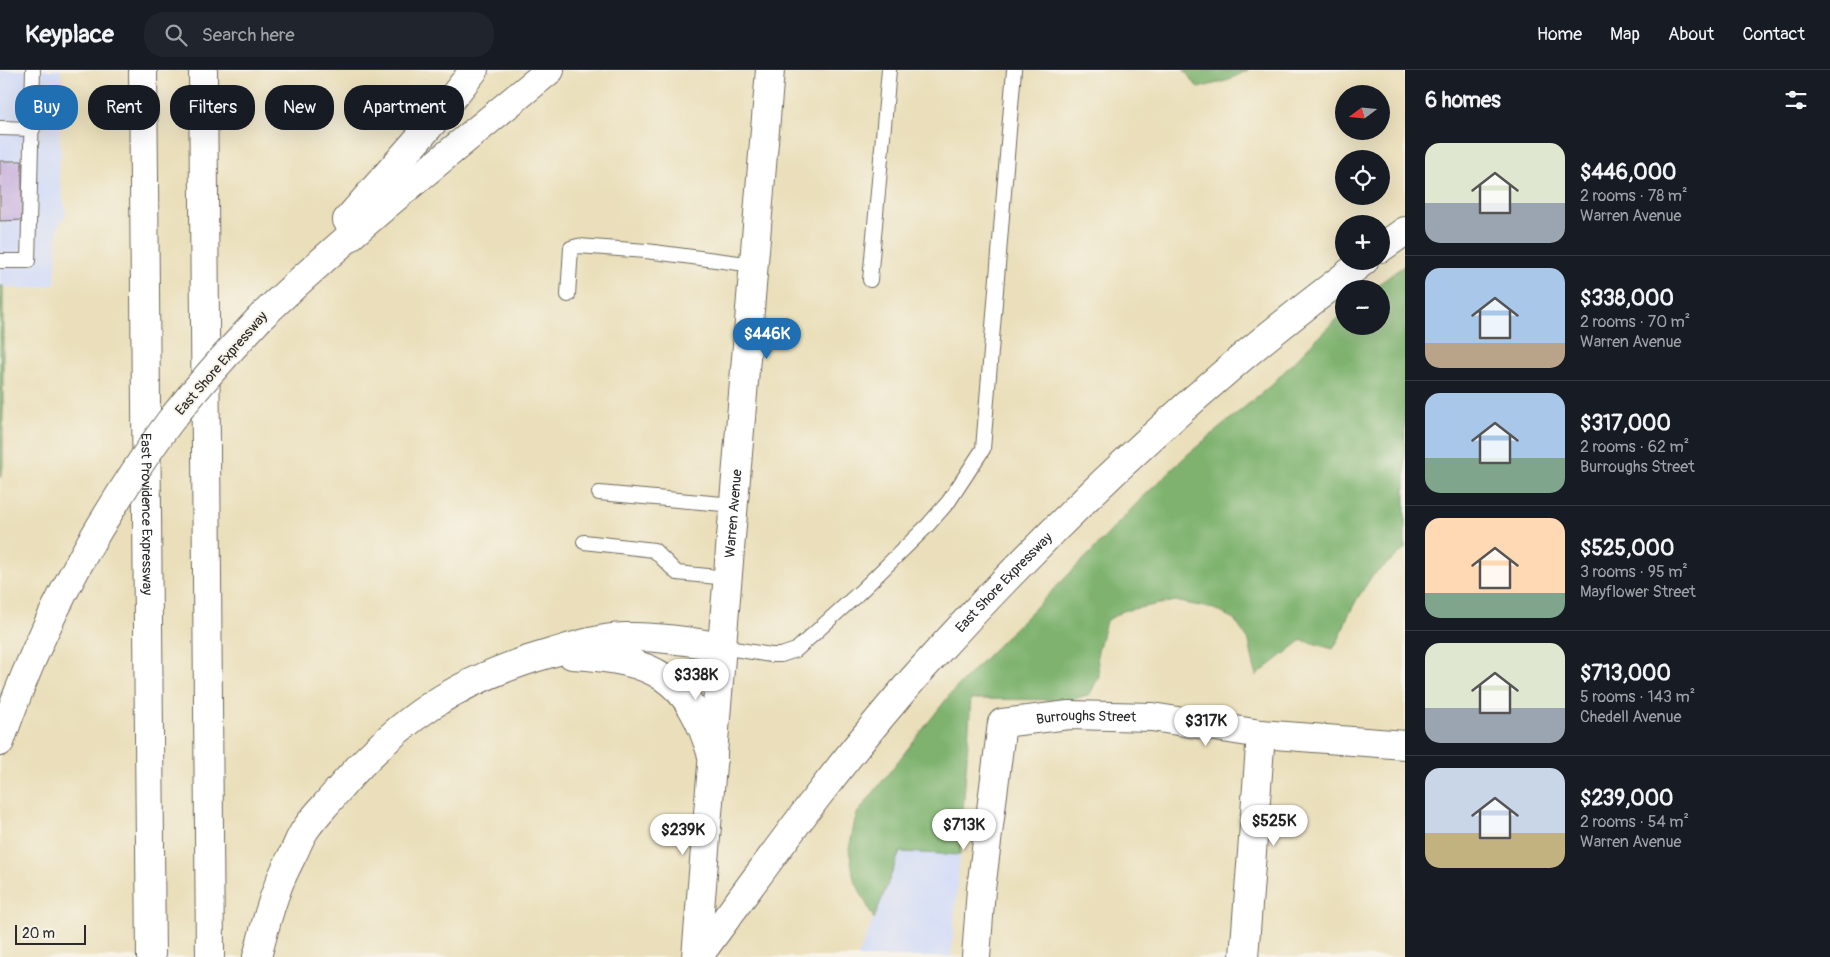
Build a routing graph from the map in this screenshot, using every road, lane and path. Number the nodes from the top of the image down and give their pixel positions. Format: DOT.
graph roads {
  1 [pos="33,70"];
  2 [pos="143,70"];
  3 [pos="203,70"];
  4 [pos="474,70"];
  5 [pos="550,70"];
  6 [pos="770,70"];
  7 [pos="889,70"];
  8 [pos="1014,70"];
  9 [pos="33,85"];
  10 [pos="0,128"];
  11 [pos="15,128"];
  12 [pos="33,130"];
  13 [pos="1405,231"];
  14 [pos="1390,242"];
  15 [pos="0,261"];
  16 [pos="754,265"];
  17 [pos="1353,270"];
  18 [pos="870,280"];
  19 [pos="568,295"];
  20 [pos="260,318"];
  21 [pos="599,493"];
  22 [pos="734,505"];
  23 [pos="584,542"];
  24 [pos="728,578"];
  25 [pos="722,647"];
  26 [pos="550,654"];
  27 [pos="1261,734"];
  28 [pos="0,742"];
  29 [pos="1405,745"];
  30 [pos="713,758"];
  31 [pos="151,957"];
  32 [pos="210,957"];
  33 [pos="257,957"];
  34 [pos="697,957"];
  35 [pos="976,957"];
  36 [pos="1244,957"];
  1 -- 9 [label="lane"];
  2 -- 31 [label="main road, East Providence Expressway"];
  3 -- 32 [label="main road"];
  4 -- 20 [label="main road"];
  5 -- 20 [label="main road, East Shore Expressway"];
  6 -- 16 [label="main road, Warren Avenue"];
  7 -- 18 [label="lane"];
  8 -- 25 [label="lane"];
  10 -- 11 [label="lane"];
  12 -- 15 [label="lane"];
  13 -- 14 [label="main road"];
  16 -- 19 [label="lane"];
  16 -- 22 [label="main road, Warren Avenue"];
  17 -- 34 [label="main road, East Shore Expressway"];
  20 -- 28 [label="main road, East Shore Expressway, bridge"];
  21 -- 22 [label="lane"];
  22 -- 24 [label="main road, Warren Avenue"];
  23 -- 24 [label="lane"];
  24 -- 25 [label="main road, Warren Avenue"];
  25 -- 26 [label="main road"];
  25 -- 30 [label="main road, Warren Avenue"];
  26 -- 30 [label="main road"];
  26 -- 33 [label="main road"];
  27 -- 29 [label="main road, Burroughs Street"];
  27 -- 35 [label="main road, Burroughs Street"];
  27 -- 36 [label="main road"];
  30 -- 34 [label="main road, Warren Avenue"];
}
